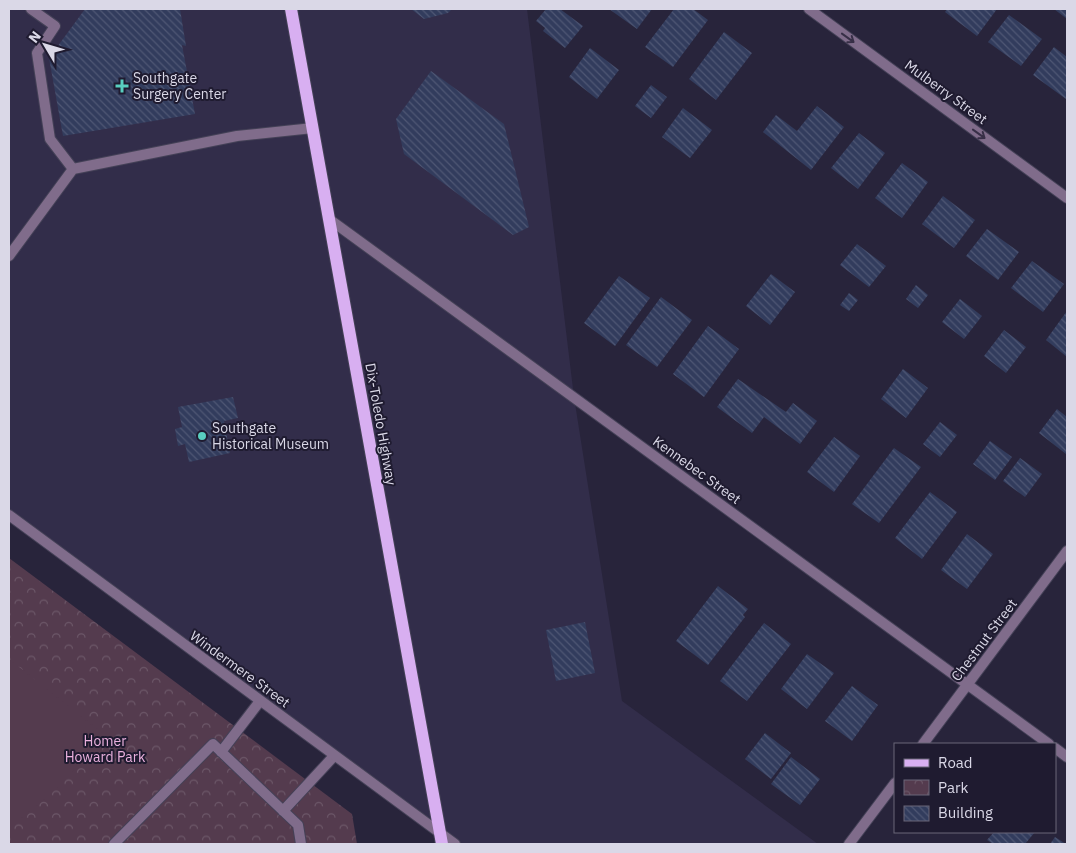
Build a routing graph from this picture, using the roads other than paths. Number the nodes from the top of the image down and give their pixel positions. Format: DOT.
graph roads {
  1 [pos="31,9"];
  2 [pos="291,9"];
  3 [pos="809,9"];
  4 [pos="313,128"];
  5 [pos="73,170"];
  6 [pos="1067,198"];
  7 [pos="329,219"];
  8 [pos="9,256"];
  9 [pos="9,515"];
  10 [pos="1067,551"];
  11 [pos="968,685"];
  12 [pos="260,700"];
  13 [pos="924,743"];
  14 [pos="1048,743"];
  15 [pos="1056,749"];
  16 [pos="221,752"];
  17 [pos="334,756"];
  18 [pos="1067,757"];
  19 [pos="894,784"];
  20 [pos="283,811"];
  21 [pos="441,839"];
  22 [pos="114,844"];
  23 [pos="301,844"];
  24 [pos="455,844"];
  25 [pos="849,844"];
  1 -- 5 [label="street"];
  2 -- 4 [label="main road, Dix-Toledo Highway"];
  3 -- 6 [label="street, Mulberry Street, one-way"];
  4 -- 5 [label="street"];
  4 -- 7 [label="main road, Dix-Toledo Highway"];
  5 -- 8 [label="street"];
  7 -- 11 [label="street, Kennebec Street"];
  7 -- 21 [label="main road, Dix-Toledo Highway"];
  9 -- 12 [label="street, Windermere Street"];
  10 -- 11 [label="street, Chestnut Street"];
  11 -- 13 [label="street, Chestnut Street"];
  11 -- 14 [label="street, Kennebec Street"];
  12 -- 16 [label="street"];
  12 -- 17 [label="street, Windermere Street"];
  15 -- 18 [label="street"];
  16 -- 20 [label="street"];
  16 -- 22 [label="street"];
  17 -- 20 [label="street"];
  17 -- 21 [label="street, Windermere Street"];
  19 -- 25 [label="street"];
  20 -- 23 [label="street"];
  21 -- 24 [label="street, Windermere Street"];
}
